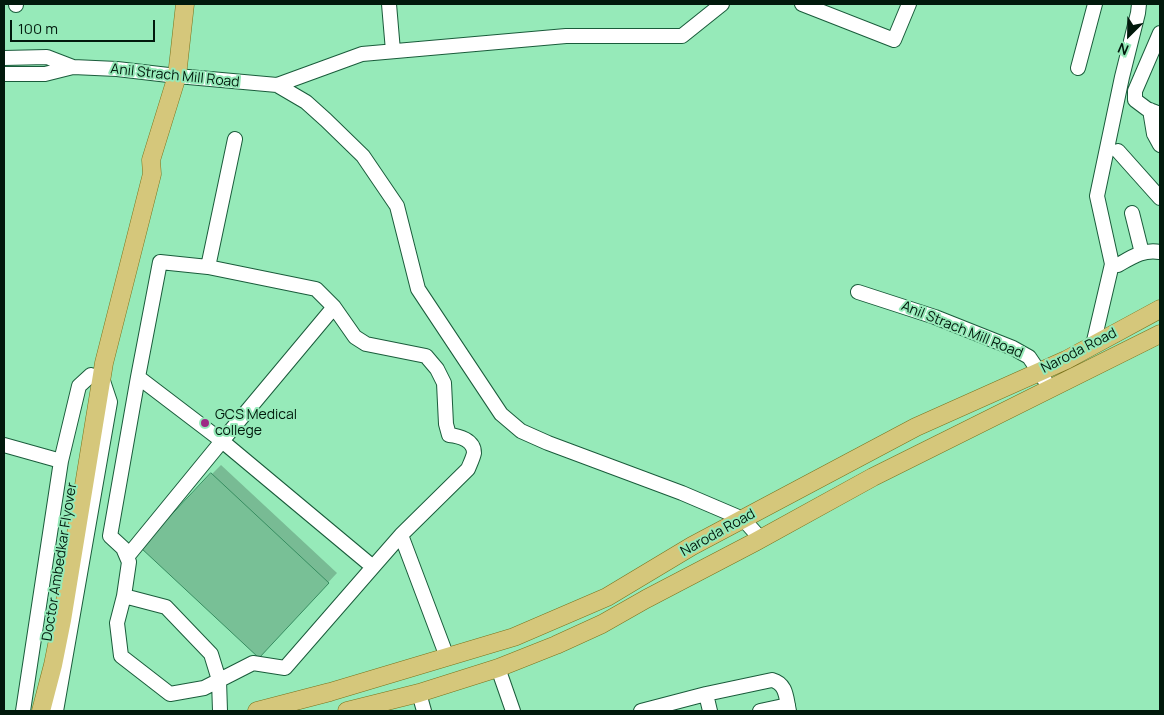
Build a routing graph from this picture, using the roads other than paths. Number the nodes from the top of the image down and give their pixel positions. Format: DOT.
graph roads {
  1 [pos="186,4"];
  2 [pos="389,4"];
  3 [pos="722,4"];
  4 [pos="802,4"];
  5 [pos="909,4"];
  6 [pos="1096,4"];
  7 [pos="1139,4"];
  8 [pos="1160,33"];
  9 [pos="393,51"];
  10 [pos="37,57"];
  11 [pos="4,58"];
  12 [pos="73,67"];
  13 [pos="1078,68"];
  14 [pos="4,74"];
  15 [pos="37,74"];
  16 [pos="177,76"];
  17 [pos="277,85"];
  18 [pos="1155,112"];
  19 [pos="235,139"];
  20 [pos="1160,144"];
  21 [pos="1118,151"];
  22 [pos="1160,198"];
  23 [pos="1132,213"];
  24 [pos="1160,252"];
  25 [pos="1142,253"];
  26 [pos="1118,265"];
  27 [pos="208,268"];
  28 [pos="858,292"];
  29 [pos="334,307"];
  30 [pos="1160,309"];
  31 [pos="1160,334"];
  32 [pos="1093,345"];
  33 [pos="1040,372"];
  34 [pos="96,376"];
  35 [pos="138,377"];
  36 [pos="1050,388"];
  37 [pos="90,413"];
  38 [pos="222,440"];
  39 [pos="4,445"];
  40 [pos="61,461"];
  41 [pos="743,519"];
  42 [pos="401,535"];
  43 [pos="760,539"];
  44 [pos="127,557"];
  45 [pos="373,567"];
  46 [pos="124,596"];
  47 [pos="447,657"];
  48 [pos="498,668"];
  49 [pos="219,680"];
  50 [pos="419,693"];
  51 [pos="706,694"];
  52 [pos="788,708"];
  53 [pos="23,711"];
  54 [pos="31,711"];
  55 [pos="41,711"];
  56 [pos="56,711"];
  57 [pos="220,711"];
  58 [pos="257,711"];
  59 [pos="347,711"];
  60 [pos="424,711"];
  61 [pos="513,711"];
  62 [pos="641,711"];
  63 [pos="710,711"];
  64 [pos="760,711"];
  1 -- 16 [label="main road"];
  2 -- 9 [label="street"];
  3 -- 9 [label="street"];
  4 -- 5 [label="street"];
  6 -- 13 [label="street"];
  7 -- 32 [label="street"];
  8 -- 18 [label="street"];
  9 -- 17 [label="street"];
  10 -- 11 [label="street, Anil Strach Mill Road"];
  10 -- 12 [label="street, Anil Strach Mill Road"];
  10 -- 15 [label="street"];
  12 -- 15 [label="street, Anil Strach Mill Road"];
  12 -- 16 [label="street, Anil Strach Mill Road"];
  14 -- 15 [label="street, Anil Strach Mill Road"];
  16 -- 17 [label="street, Anil Strach Mill Road"];
  16 -- 34 [label="main road"];
  17 -- 41 [label="street"];
  18 -- 20 [label="street"];
  19 -- 27 [label="street"];
  21 -- 22 [label="street"];
  23 -- 25 [label="street"];
  24 -- 25 [label="street"];
  25 -- 26 [label="street"];
  27 -- 29 [label="street"];
  27 -- 35 [label="street"];
  28 -- 33 [label="street, Anil Strach Mill Road"];
  29 -- 38 [label="street"];
  29 -- 42 [label="street"];
  30 -- 32 [label="main road, Naroda Road"];
  31 -- 36 [label="main road, Naroda Road"];
  32 -- 33 [label="main road, Naroda Road"];
  33 -- 36 [label="street, Anil Strach Mill Road"];
  33 -- 41 [label="main road, Naroda Road"];
  34 -- 37 [label="main road"];
  34 -- 40 [label="street"];
  34 -- 56 [label="street"];
  35 -- 38 [label="street"];
  35 -- 44 [label="street"];
  36 -- 43 [label="main road, Naroda Road"];
  37 -- 54 [label="main road, Doctor Ambedkar Flyover"];
  37 -- 55 [label="main road, Doctor Ambedkar Flyover"];
  38 -- 44 [label="street"];
  38 -- 45 [label="street"];
  39 -- 40 [label="street"];
  40 -- 53 [label="street"];
  41 -- 43 [label="street"];
  41 -- 47 [label="main road, Naroda Road"];
  42 -- 45 [label="street"];
  42 -- 47 [label="street"];
  43 -- 48 [label="main road, Naroda Road"];
  44 -- 46 [label="street"];
  45 -- 49 [label="street"];
  46 -- 49 [label="street"];
  46 -- 49 [label="street"];
  47 -- 58 [label="main road, Naroda Road"];
  48 -- 50 [label="main road, Naroda Road"];
  48 -- 61 [label="street"];
  49 -- 57 [label="street"];
  50 -- 59 [label="main road, Naroda Road"];
  50 -- 60 [label="street"];
  51 -- 52 [label="street"];
  51 -- 62 [label="street"];
  51 -- 63 [label="street"];
  52 -- 64 [label="street"];
}
